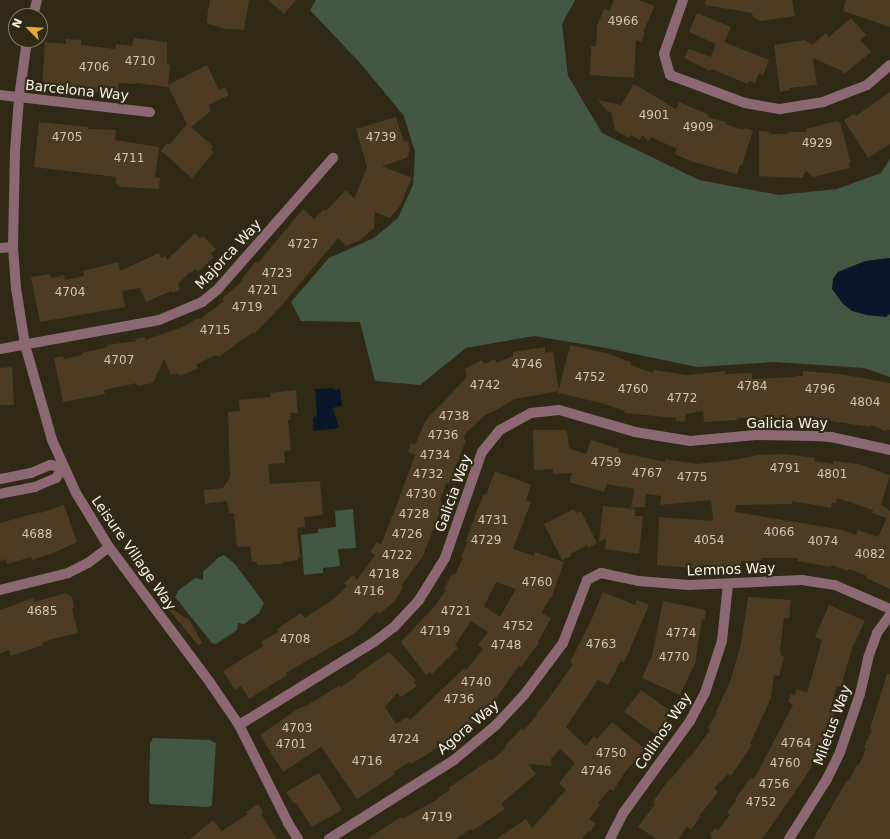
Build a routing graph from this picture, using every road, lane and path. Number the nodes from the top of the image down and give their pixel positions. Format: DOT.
graph roads {
  1 [pos="683,0"];
  2 [pos="26,48"];
  3 [pos="890,65"];
  4 [pos="0,96"];
  5 [pos="19,98"];
  6 [pos="150,112"];
  7 [pos="333,158"];
  8 [pos="13,247"];
  9 [pos="0,248"];
  10 [pos="25,344"];
  11 [pos="0,348"];
  12 [pos="890,450"];
  13 [pos="64,468"];
  14 [pos="0,479"];
  15 [pos="0,494"];
  16 [pos="109,547"];
  17 [pos="728,584"];
  18 [pos="0,590"];
  19 [pos="582,597"];
  20 [pos="890,610"];
  21 [pos="890,615"];
  22 [pos="239,725"];
  23 [pos="298,839"];
  24 [pos="329,839"];
  25 [pos="610,839"];
  26 [pos="789,839"];
  1 -- 3 [label="street"];
  2 -- 5 [label="street, Leisure Village Way"];
  4 -- 5 [label="street, Barcelona Way"];
  5 -- 6 [label="street, Barcelona Way"];
  5 -- 8 [label="street, Leisure Village Way"];
  7 -- 10 [label="street, Majorca Way"];
  8 -- 9 [label="street"];
  8 -- 10 [label="street, Leisure Village Way"];
  10 -- 11 [label="street, Majorca Way"];
  10 -- 13 [label="street, Leisure Village Way"];
  12 -- 22 [label="street, Galicia Way"];
  13 -- 14 [label="street"];
  13 -- 15 [label="street"];
  13 -- 16 [label="street, Leisure Village Way"];
  16 -- 18 [label="street"];
  16 -- 22 [label="street, Leisure Village Way"];
  17 -- 19 [label="street, Lemnos Way"];
  17 -- 20 [label="street, Lemnos Way"];
  17 -- 25 [label="street, Collinos Way"];
  19 -- 24 [label="street, Agora Way"];
  21 -- 26 [label="street, Miletus Way"];
  22 -- 23 [label="street, Leisure Village Way"];
}
